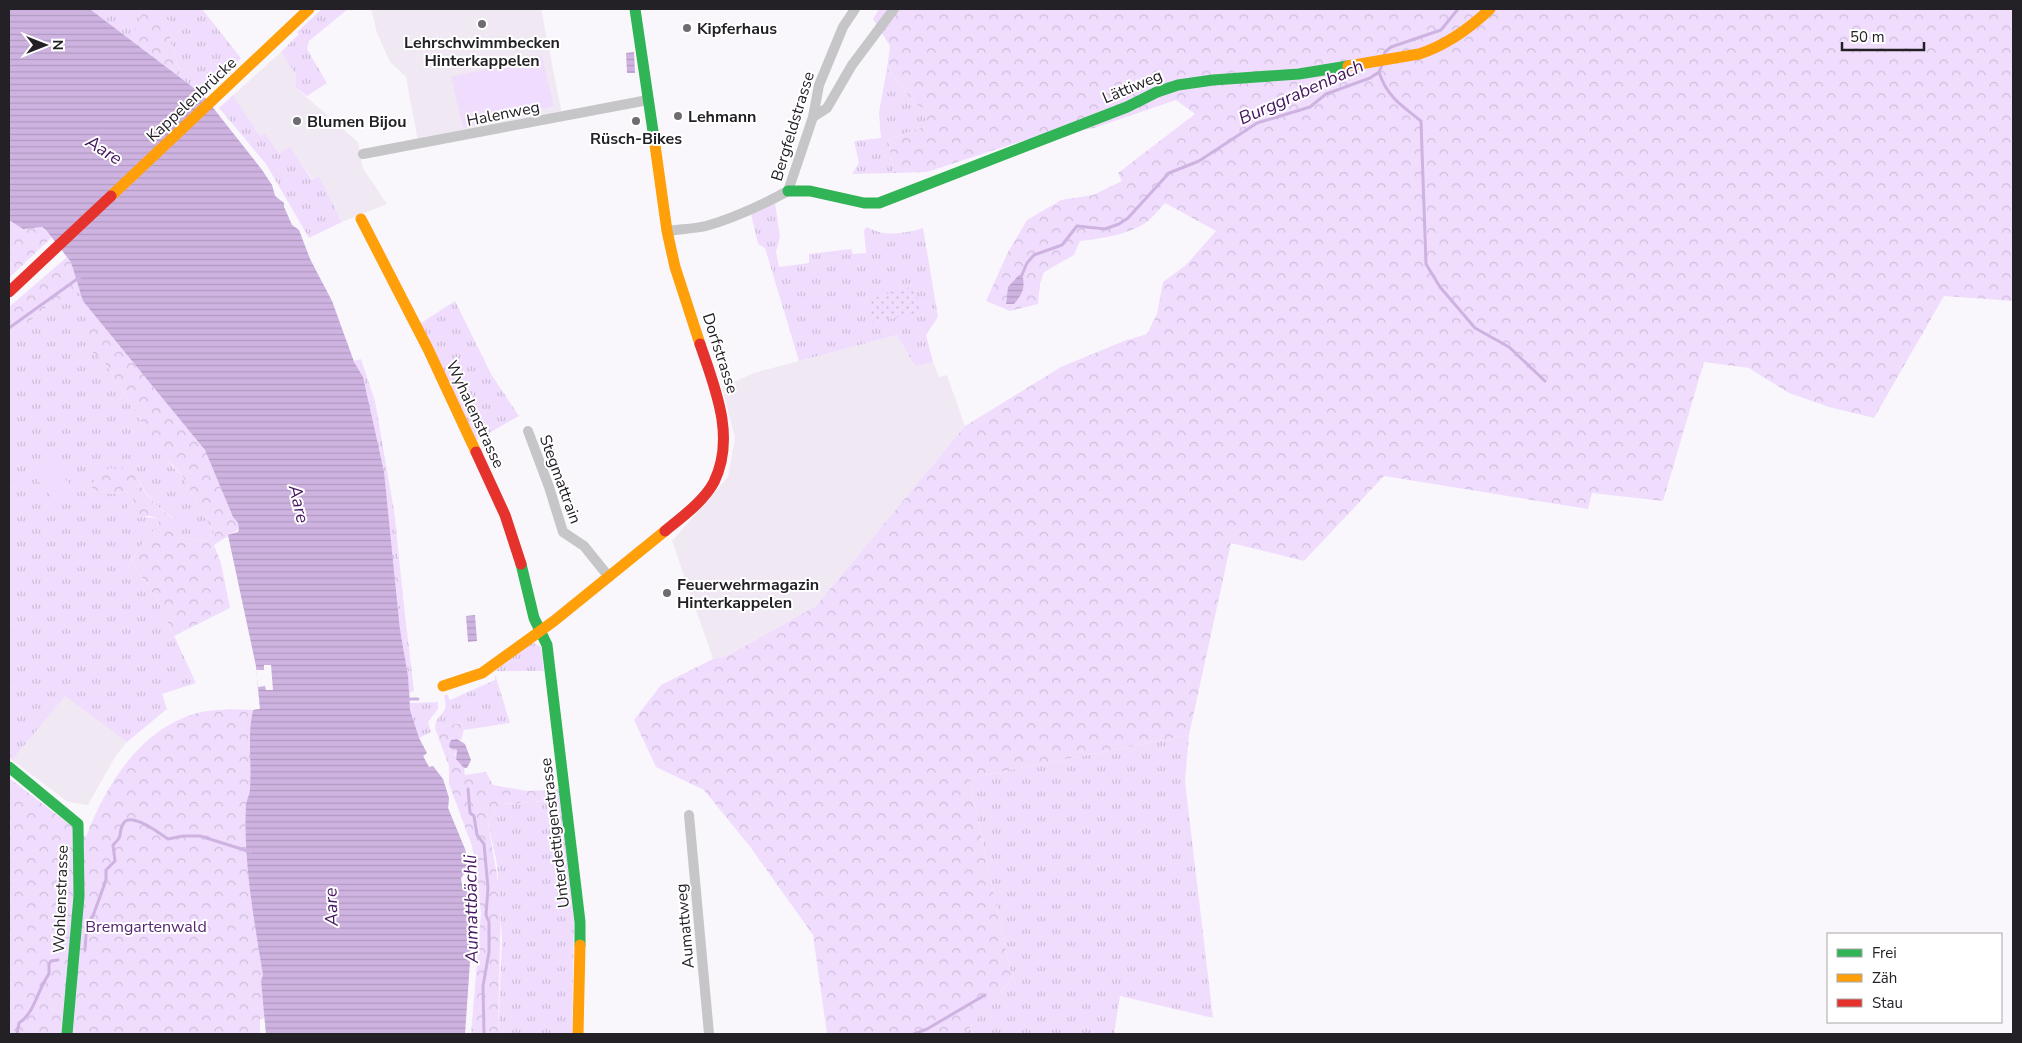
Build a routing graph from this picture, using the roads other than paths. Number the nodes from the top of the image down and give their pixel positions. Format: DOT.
graph roads {
  1 [pos="309,9"];
  2 [pos="635,9"];
  3 [pos="855,9"];
  4 [pos="894,9"];
  5 [pos="1490,9"];
  6 [pos="648,100"];
  7 [pos="813,118"];
  8 [pos="363,154"];
  9 [pos="788,191"];
  10 [pos="360,219"];
  11 [pos="667,231"];
  12 [pos="9,292"];
  13 [pos="528,431"];
  14 [pos="609,577"];
  15 [pos="540,631"];
  16 [pos="442,686"];
  17 [pos="9,767"];
  18 [pos="689,815"];
  19 [pos="67,1034"];
  20 [pos="578,1034"];
  21 [pos="709,1034"];
  1 -- 12 [label="street, Kappelenbrücke"];
  2 -- 6 [label="street, Dorfstrasse"];
  3 -- 7 [label="street, Bergfeldstrasse"];
  4 -- 7 [label="street"];
  5 -- 9 [label="street, Lättiweg"];
  6 -- 8 [label="street, Halenweg"];
  6 -- 11 [label="street, Dorfstrasse"];
  7 -- 9 [label="street, Bergfeldstrasse"];
  9 -- 11 [label="street, Bergfeldstrasse"];
  10 -- 15 [label="street, Wyhalenstrasse"];
  11 -- 14 [label="street, Dorfstrasse"];
  13 -- 14 [label="street, Stegmattrain"];
  14 -- 15 [label="street, Dorfstrasse"];
  15 -- 16 [label="street, Dorfstrasse"];
  15 -- 20 [label="street, Unterdettigenstrasse"];
  17 -- 19 [label="street, Wohlenstrasse"];
  18 -- 21 [label="street, Aumattweg"];
}
